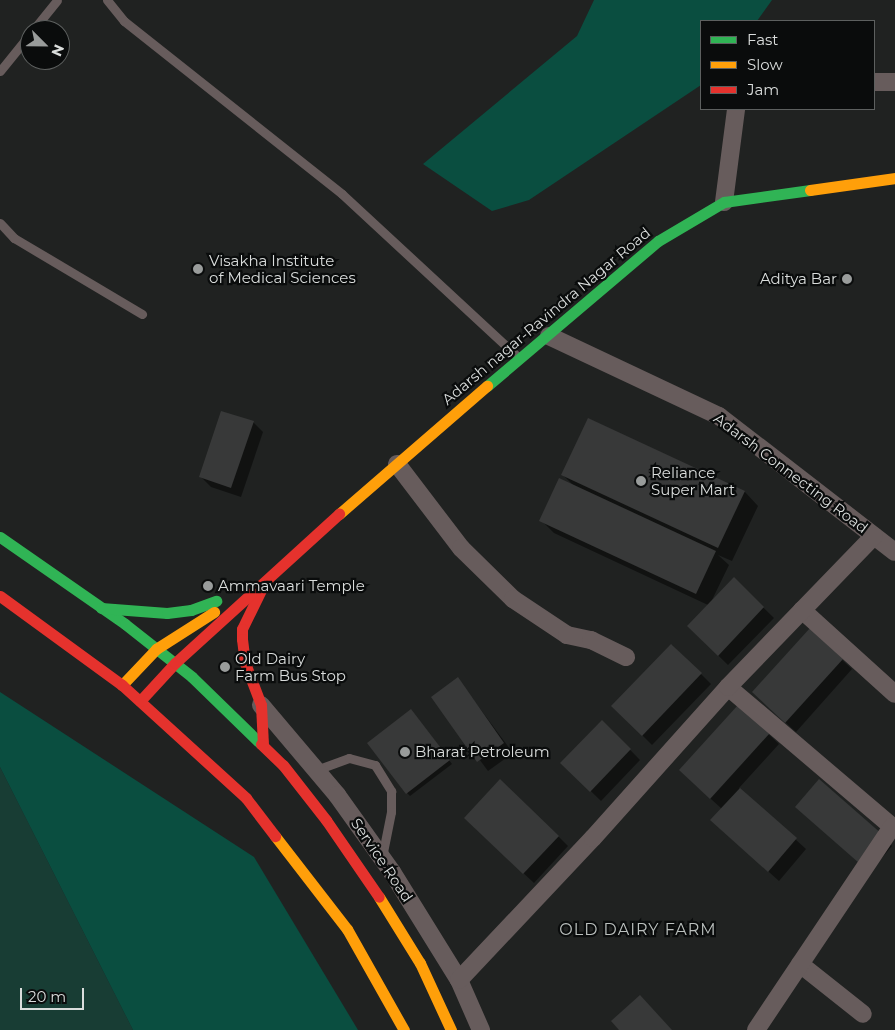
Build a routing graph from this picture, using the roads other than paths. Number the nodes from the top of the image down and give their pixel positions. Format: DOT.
graph roads {
  1 [pos="57,0"];
  2 [pos="107,0"];
  3 [pos="41,20"];
  4 [pos="20,46"];
  5 [pos="0,71"];
  6 [pos="875,82"];
  7 [pos="895,82"];
  8 [pos="736,110"];
  9 [pos="894,180"];
  10 [pos="724,202"];
  11 [pos="0,223"];
  12 [pos="142,314"];
  13 [pos="549,336"];
  14 [pos="520,358"];
  15 [pos="398,464"];
  16 [pos="874,536"];
  17 [pos="0,537"];
  18 [pos="895,552"];
  19 [pos="266,579"];
  20 [pos="0,596"];
  21 [pos="101,608"];
  22 [pos="802,610"];
  23 [pos="156,649"];
  24 [pos="626,657"];
  25 [pos="175,663"];
  26 [pos="122,685"];
  27 [pos="728,687"];
  28 [pos="895,694"];
  29 [pos="140,701"];
  30 [pos="261,705"];
  31 [pos="263,745"];
  32 [pos="316,770"];
  33 [pos="894,828"];
  34 [pos="382,858"];
  35 [pos="800,964"];
  36 [pos="459,980"];
  37 [pos="862,1014"];
  38 [pos="401,1026"];
  39 [pos="451,1030"];
  40 [pos="481,1030"];
  41 [pos="756,1030"];
  1 -- 3 [label="lane"];
  2 -- 14 [label="lane"];
  4 -- 5 [label="lane"];
  6 -- 7 [label="street"];
  8 -- 10 [label="street"];
  9 -- 10 [label="street, Adarsh nagar-Ravindra Nagar Road"];
  10 -- 13 [label="street, Adarsh nagar-Ravindra Nagar Road"];
  11 -- 12 [label="lane"];
  13 -- 14 [label="street, Adarsh nagar-Ravindra Nagar Road"];
  13 -- 16 [label="street, Adarsh Connecting Road"];
  14 -- 15 [label="street, Adarsh nagar-Ravindra Nagar Road"];
  15 -- 19 [label="street, Adarsh nagar-Ravindra Nagar Road"];
  15 -- 24 [label="street"];
  16 -- 18 [label="street, Adarsh Connecting Road"];
  16 -- 22 [label="street"];
  17 -- 21 [label="street"];
  19 -- 21 [label="street"];
  19 -- 23 [label="street"];
  19 -- 25 [label="street"];
  19 -- 30 [label="street"];
  20 -- 26 [label="street"];
  21 -- 23 [label="street"];
  22 -- 27 [label="street"];
  22 -- 28 [label="street"];
  23 -- 25 [label="street"];
  23 -- 26 [label="street"];
  25 -- 29 [label="street"];
  25 -- 31 [label="street"];
  26 -- 29 [label="street"];
  27 -- 33 [label="street"];
  27 -- 36 [label="street"];
  29 -- 38 [label="street"];
  30 -- 31 [label="street"];
  30 -- 32 [label="street, Service Road"];
  31 -- 39 [label="street"];
  32 -- 34 [label="street, Service Road"];
  32 -- 34 [label="lane"];
  33 -- 35 [label="street"];
  34 -- 36 [label="street, Service Road"];
  35 -- 37 [label="street"];
  35 -- 41 [label="street"];
  36 -- 40 [label="street, Service Road"];
}
